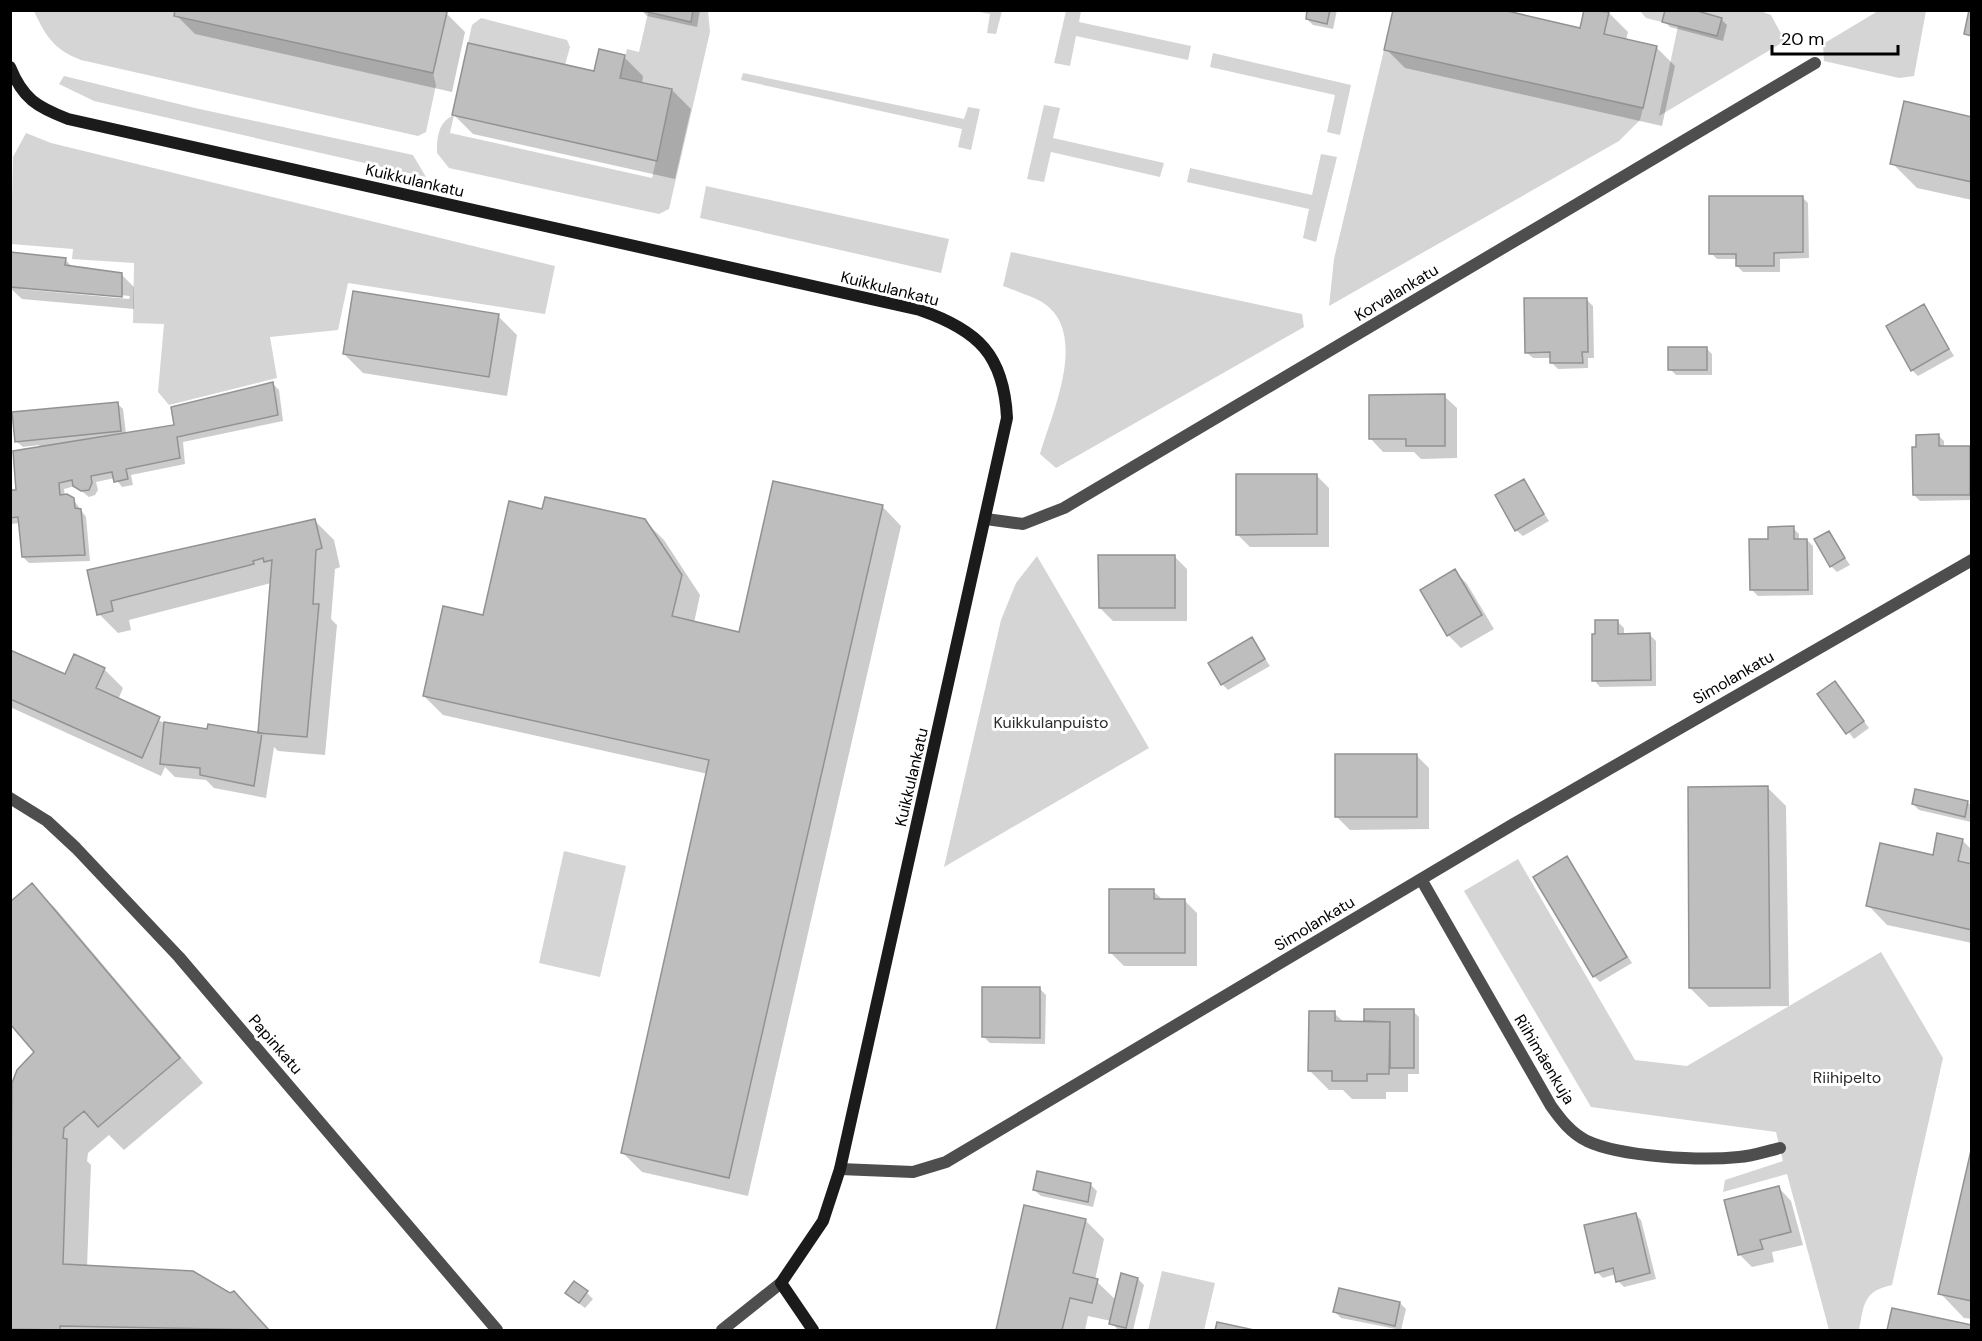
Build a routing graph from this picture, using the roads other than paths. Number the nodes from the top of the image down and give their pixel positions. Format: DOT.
graph roads {
  1 [pos="1815,63"];
  2 [pos="10,67"];
  3 [pos="986,519"];
  4 [pos="1971,560"];
  5 [pos="10,798"];
  6 [pos="1421,879"];
  7 [pos="1780,1148"];
  8 [pos="840,1168"];
  9 [pos="781,1283"];
  10 [pos="497,1330"];
  11 [pos="722,1330"];
  12 [pos="813,1330"];
  1 -- 3 [label="street, Korvalankatu"];
  2 -- 3 [label="street, Kuikkulankatu"];
  3 -- 8 [label="street, Kuikkulankatu"];
  4 -- 6 [label="street, Simolankatu"];
  5 -- 10 [label="street, Papinkatu"];
  6 -- 7 [label="street, Riihimäenkuja"];
  6 -- 8 [label="street, Simolankatu"];
  8 -- 9 [label="street"];
  9 -- 11 [label="street"];
  9 -- 12 [label="street"];
}
